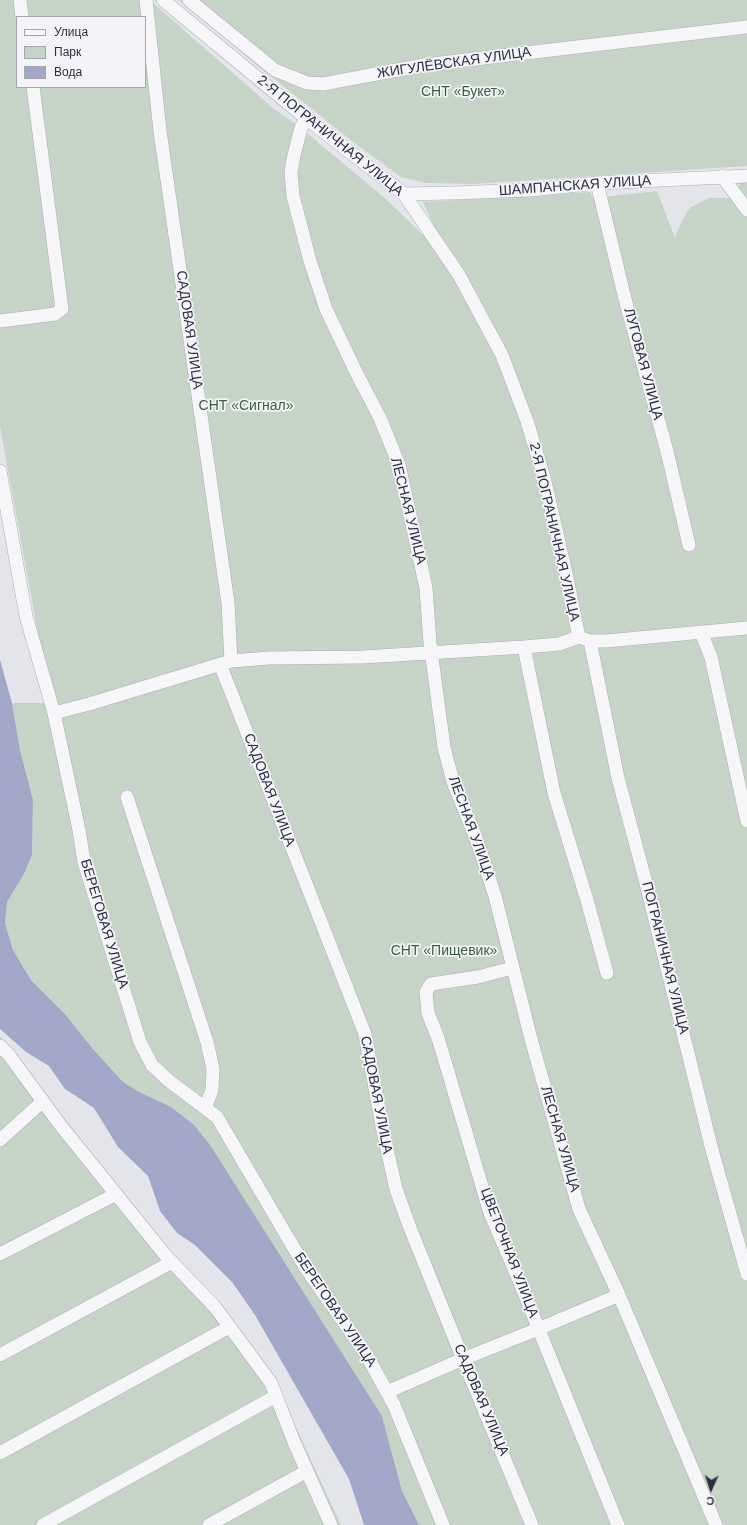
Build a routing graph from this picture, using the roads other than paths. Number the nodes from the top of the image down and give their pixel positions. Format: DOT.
graph roads {
  1 [pos="20,0"];
  2 [pos="146,0"];
  3 [pos="163,0"];
  4 [pos="189,0"];
  5 [pos="22,16"];
  6 [pos="747,27"];
  7 [pos="33,88"];
  8 [pos="306,118"];
  9 [pos="722,176"];
  10 [pos="747,176"];
  11 [pos="597,184"];
  12 [pos="404,194"];
  13 [pos="747,210"];
  14 [pos="0,321"];
  15 [pos="0,471"];
  16 [pos="689,545"];
  17 [pos="747,628"];
  18 [pos="701,632"];
  19 [pos="584,639"];
  20 [pos="524,647"];
  21 [pos="432,652"];
  22 [pos="225,663"];
  23 [pos="54,713"];
  24 [pos="127,797"];
  25 [pos="747,821"];
  26 [pos="512,968"];
  27 [pos="607,973"];
  28 [pos="0,1046"];
  29 [pos="43,1101"];
  30 [pos="205,1108"];
  31 [pos="0,1140"];
  32 [pos="116,1194"];
  33 [pos="0,1254"];
  34 [pos="172,1262"];
  35 [pos="747,1274"];
  36 [pos="619,1295"];
  37 [pos="229,1327"];
  38 [pos="538,1329"];
  39 [pos="0,1355"];
  40 [pos="463,1359"];
  41 [pos="387,1392"];
  42 [pos="276,1396"];
  43 [pos="0,1454"];
  44 [pos="307,1471"];
  45 [pos="43,1525"];
  46 [pos="209,1525"];
  47 [pos="331,1525"];
  48 [pos="443,1525"];
  49 [pos="532,1525"];
  50 [pos="618,1525"];
  51 [pos="716,1525"];
  1 -- 5 [label="street"];
  2 -- 22 [label="street, САДОВАЯ УЛИЦА"];
  3 -- 8 [label="street, 2-Я ПОГРАНИЧНАЯ УЛИЦА"];
  4 -- 6 [label="street, ЖИГУЛЁВСКАЯ УЛИЦА"];
  7 -- 14 [label="street"];
  8 -- 12 [label="street, 2-Я ПОГРАНИЧНАЯ УЛИЦА"];
  8 -- 21 [label="street, ЛЕСНАЯ УЛИЦА"];
  9 -- 10 [label="street, ШАМПАНСКАЯ УЛИЦА"];
  9 -- 11 [label="street, ШАМПАНСКАЯ УЛИЦА"];
  9 -- 13 [label="street"];
  11 -- 12 [label="street, ШАМПАНСКАЯ УЛИЦА"];
  11 -- 16 [label="street, ЛУГОВАЯ УЛИЦА"];
  12 -- 19 [label="street, 2-Я ПОГРАНИЧНАЯ УЛИЦА"];
  15 -- 23 [label="street, БЕРЕГОВАЯ УЛИЦА"];
  17 -- 18 [label="street"];
  18 -- 19 [label="street"];
  18 -- 25 [label="street"];
  19 -- 20 [label="street"];
  19 -- 35 [label="street, ПОГРАНИЧНАЯ УЛИЦА"];
  20 -- 21 [label="street"];
  20 -- 27 [label="street"];
  21 -- 22 [label="street"];
  21 -- 26 [label="street, ЛЕСНАЯ УЛИЦА"];
  22 -- 23 [label="street"];
  22 -- 40 [label="street, САДОВАЯ УЛИЦА"];
  23 -- 30 [label="street, БЕРЕГОВАЯ УЛИЦА"];
  24 -- 30 [label="street"];
  26 -- 36 [label="street, ЛЕСНАЯ УЛИЦА"];
  26 -- 38 [label="street, ЦВЕТОЧНАЯ УЛИЦА"];
  28 -- 29 [label="street"];
  29 -- 31 [label="street"];
  29 -- 32 [label="street"];
  30 -- 41 [label="street, БЕРЕГОВАЯ УЛИЦА"];
  32 -- 33 [label="street"];
  32 -- 34 [label="street"];
  34 -- 37 [label="street"];
  34 -- 39 [label="street"];
  36 -- 38 [label="street"];
  36 -- 51 [label="street, ЛЕСНАЯ УЛИЦА"];
  37 -- 42 [label="street"];
  37 -- 43 [label="street"];
  38 -- 40 [label="street"];
  38 -- 50 [label="street, ЦВЕТОЧНАЯ УЛИЦА"];
  40 -- 41 [label="street"];
  40 -- 49 [label="street, САДОВАЯ УЛИЦА"];
  41 -- 48 [label="street, БЕРЕГОВАЯ УЛИЦА"];
  42 -- 44 [label="street"];
  42 -- 45 [label="street"];
  44 -- 46 [label="street"];
  44 -- 47 [label="street"];
}
